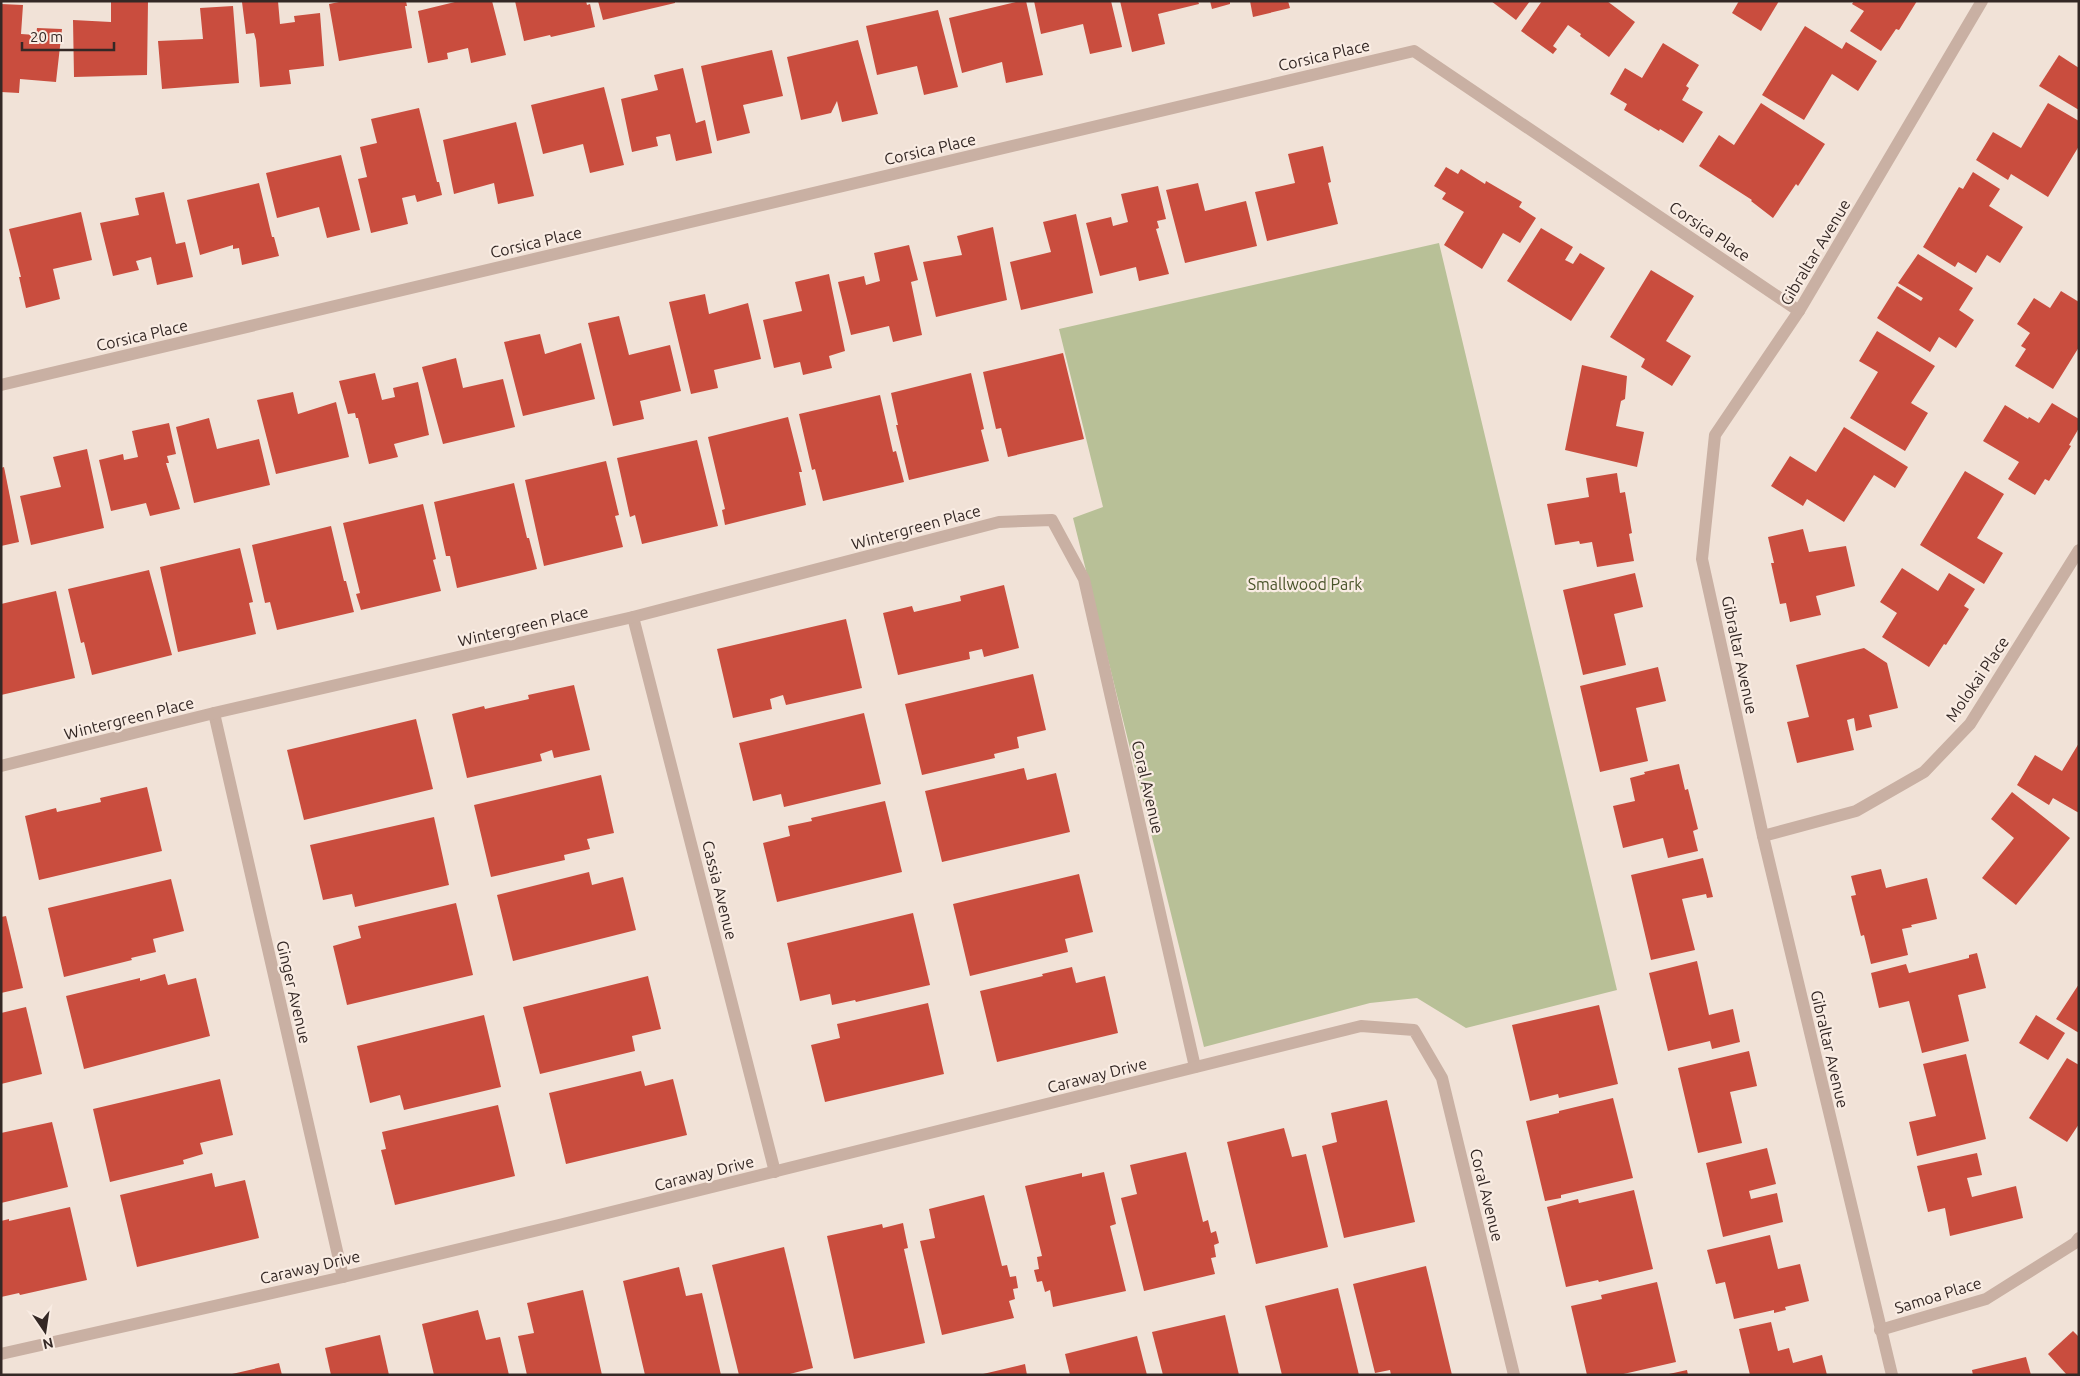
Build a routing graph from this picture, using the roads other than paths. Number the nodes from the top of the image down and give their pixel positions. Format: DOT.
graph roads {
  1 [pos="1982,1"];
  2 [pos="1799,311"];
  3 [pos="1,385"];
  4 [pos="1052,520"];
  5 [pos="2079,550"];
  6 [pos="633,617"];
  7 [pos="214,714"];
  8 [pos="1,766"];
  9 [pos="1763,836"];
  10 [pos="1414,1030"];
  11 [pos="1195,1067"];
  12 [pos="775,1172"];
  13 [pos="2079,1238"];
  14 [pos="343,1277"];
  15 [pos="1880,1330"];
  16 [pos="1,1354"];
  17 [pos="1514,1375"];
  18 [pos="1892,1375"];
  1 -- 2 [label="street, Gibraltar Avenue"];
  2 -- 3 [label="street, Corsica Place"];
  2 -- 9 [label="street, Gibraltar Avenue"];
  4 -- 6 [label="street, Wintergreen Place"];
  4 -- 11 [label="street, Coral Avenue"];
  5 -- 9 [label="street, Molokai Place"];
  6 -- 7 [label="street, Wintergreen Place"];
  6 -- 12 [label="street, Cassia Avenue"];
  7 -- 8 [label="street, Wintergreen Place"];
  7 -- 14 [label="street, Ginger Avenue"];
  9 -- 15 [label="street, Gibraltar Avenue"];
  10 -- 11 [label="street, Caraway Drive"];
  10 -- 17 [label="street, Coral Avenue"];
  11 -- 12 [label="street, Caraway Drive"];
  12 -- 14 [label="street, Caraway Drive"];
  13 -- 15 [label="street, Samoa Place"];
  14 -- 16 [label="street, Caraway Drive"];
  15 -- 18 [label="street, Gibraltar Avenue"];
}
